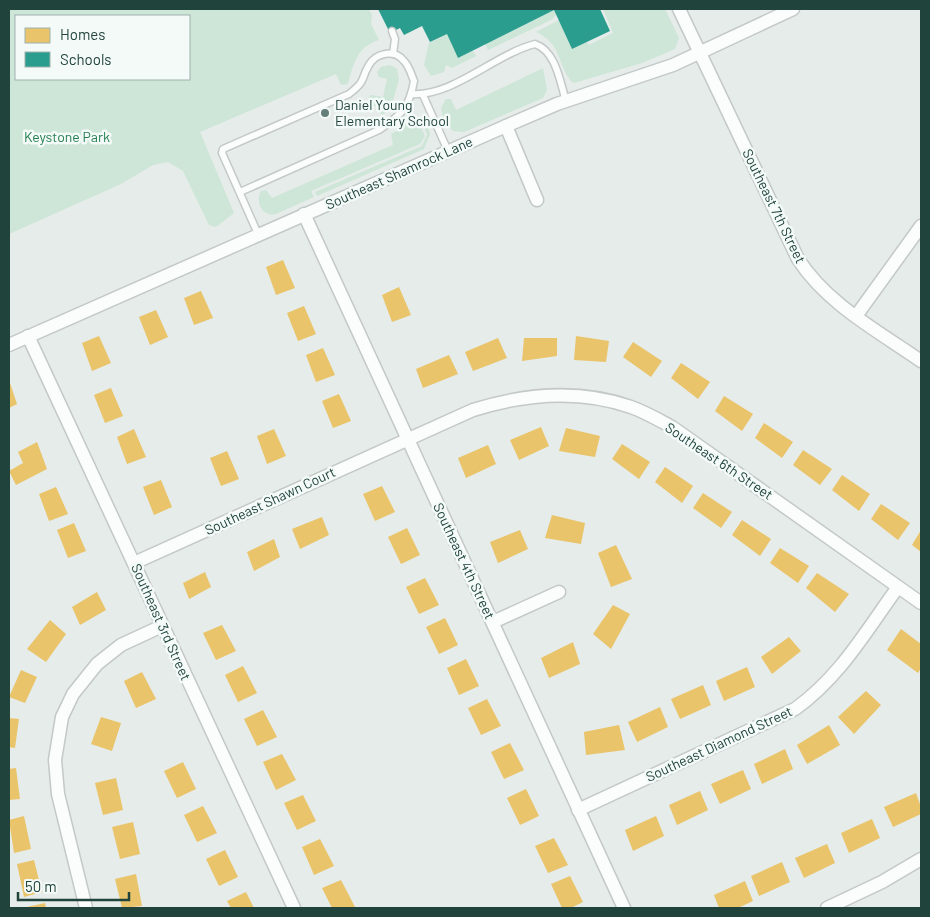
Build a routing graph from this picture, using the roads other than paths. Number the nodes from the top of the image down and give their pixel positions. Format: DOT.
graph roads {
  1 [pos="679,9"];
  2 [pos="792,9"];
  3 [pos="392,31"];
  4 [pos="700,52"];
  5 [pos="393,54"];
  6 [pos="411,94"];
  7 [pos="423,95"];
  8 [pos="566,101"];
  9 [pos="506,126"];
  10 [pos="448,151"];
  11 [pos="240,192"];
  12 [pos="537,200"];
  13 [pos="304,214"];
  14 [pos="921,226"];
  15 [pos="258,234"];
  16 [pos="856,316"];
  17 [pos="28,336"];
  18 [pos="9,345"];
  19 [pos="921,361"];
  20 [pos="407,439"];
  21 [pos="134,563"];
  22 [pos="898,586"];
  23 [pos="559,592"];
  24 [pos="921,603"];
  25 [pos="493,622"];
  26 [pos="162,626"];
  27 [pos="578,810"];
  28 [pos="921,859"];
  29 [pos="86,908"];
  30 [pos="294,908"];
  31 [pos="624,908"];
  32 [pos="827,908"];
  1 -- 4 [label="street, Southeast 7th Street"];
  2 -- 4 [label="street, Southeast Shamrock Lane"];
  3 -- 5 [label="lane"];
  4 -- 8 [label="street, Southeast Shamrock Lane"];
  4 -- 16 [label="street, Southeast 7th Street"];
  5 -- 6 [label="lane"];
  5 -- 11 [label="lane"];
  6 -- 7 [label="lane"];
  6 -- 11 [label="lane"];
  7 -- 8 [label="lane"];
  7 -- 10 [label="lane"];
  8 -- 9 [label="street, Southeast Shamrock Lane"];
  9 -- 10 [label="street, Southeast Shamrock Lane"];
  9 -- 12 [label="street"];
  10 -- 13 [label="street, Southeast Shamrock Lane"];
  11 -- 15 [label="lane"];
  13 -- 15 [label="street, Southeast Shamrock Lane"];
  13 -- 20 [label="street, Southeast 4th Street"];
  14 -- 16 [label="street"];
  15 -- 17 [label="street, Southeast Shamrock Lane"];
  16 -- 19 [label="street, Southeast 7th Street"];
  17 -- 18 [label="street, Southeast Shamrock Lane"];
  17 -- 21 [label="street, Southeast 3rd Street"];
  20 -- 21 [label="street, Southeast Shawn Court"];
  20 -- 22 [label="street, Southeast 6th Street"];
  20 -- 25 [label="street, Southeast 4th Street"];
  21 -- 26 [label="street, Southeast 3rd Street"];
  22 -- 24 [label="street, Southeast 6th Street"];
  22 -- 27 [label="street, Southeast Diamond Street"];
  23 -- 25 [label="street"];
  25 -- 27 [label="street, Southeast 4th Street"];
  26 -- 29 [label="street"];
  26 -- 30 [label="street, Southeast 3rd Street"];
  27 -- 31 [label="street, Southeast 4th Street"];
  28 -- 32 [label="street"];
}
